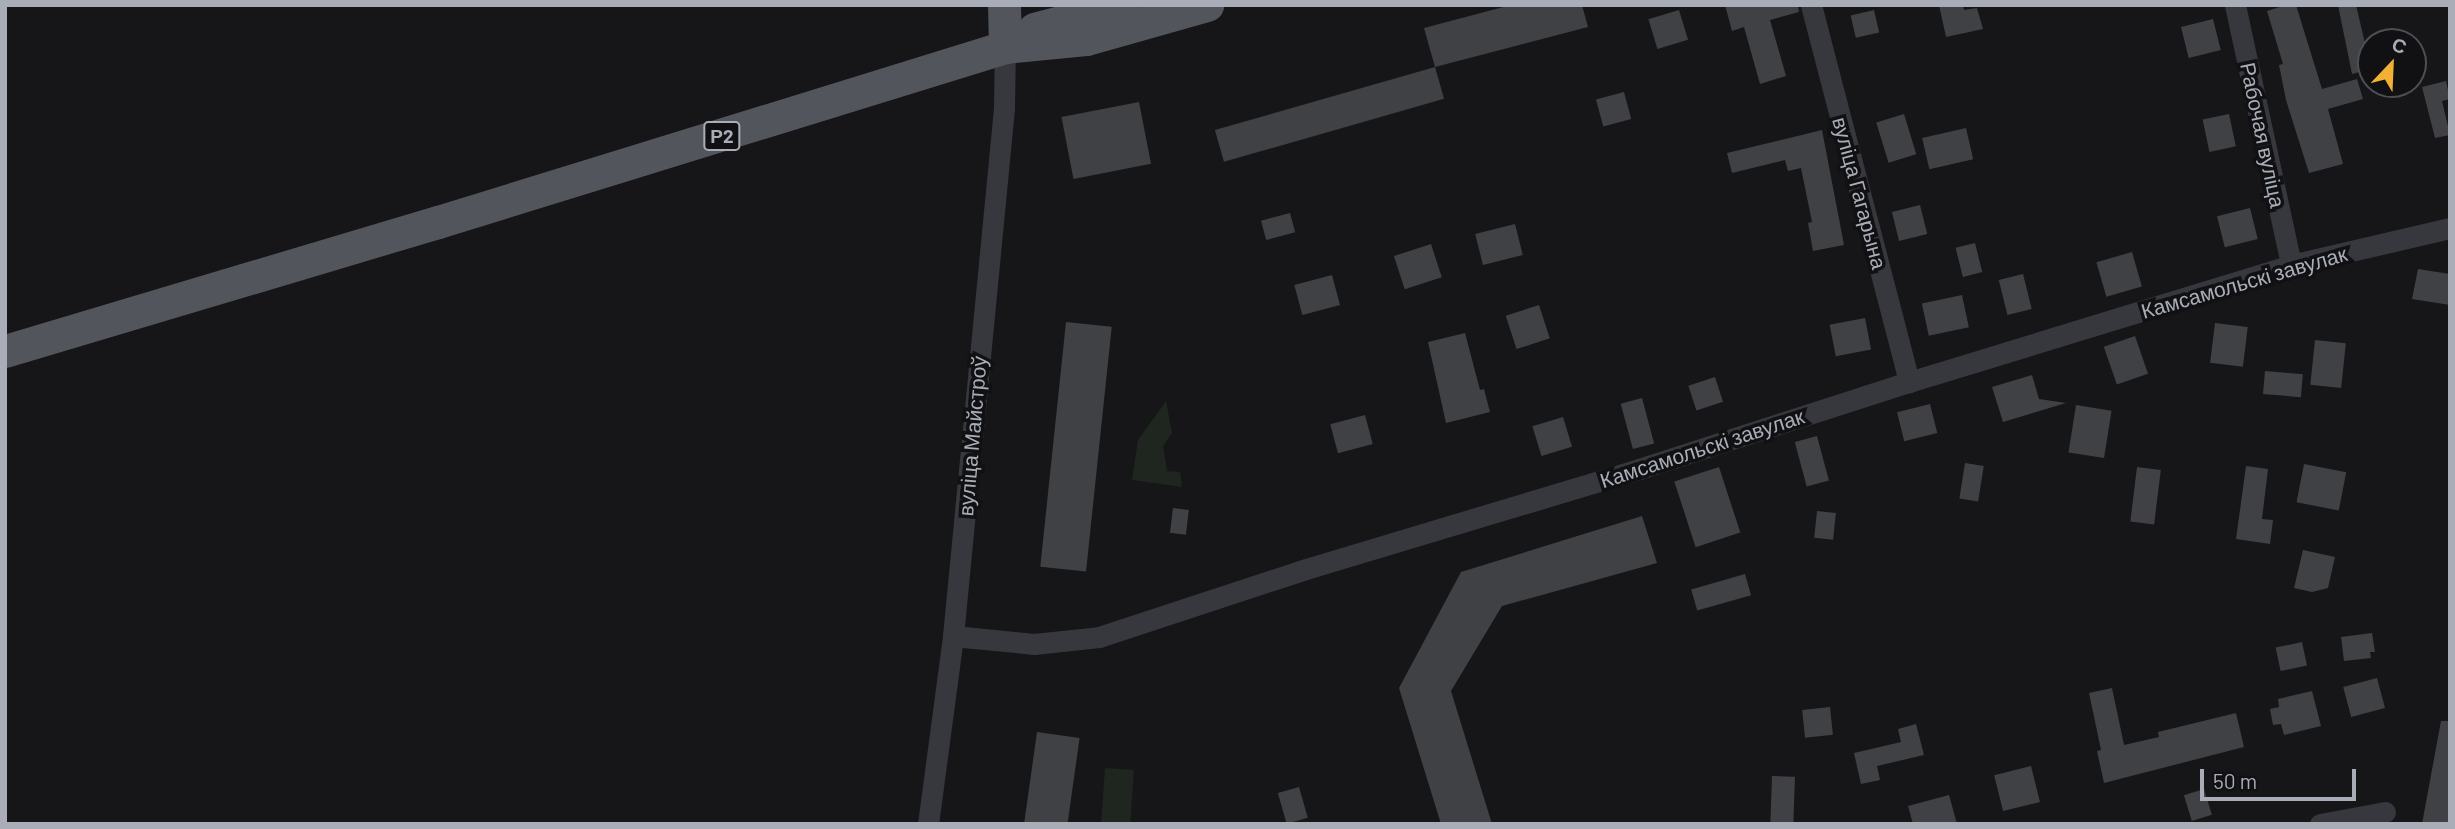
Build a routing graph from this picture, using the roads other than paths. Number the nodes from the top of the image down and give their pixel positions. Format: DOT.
graph roads {
  1 [pos="1004,5"];
  2 [pos="1039,5"];
  3 [pos="1124,5"];
  4 [pos="1207,5"];
  5 [pos="1811,5"];
  6 [pos="2235,5"];
  7 [pos="1078,16"];
  8 [pos="1005,47"];
  9 [pos="2450,228"];
  10 [pos="2291,265"];
  11 [pos="5,351"];
  12 [pos="1909,382"];
  13 [pos="953,636"];
  14 [pos="2385,812"];
  15 [pos="928,824"];
  16 [pos="2320,824"];
  1 -- 8 [label="main road"];
  2 -- 7 [label="main road"];
  3 -- 7 [label="main road, Р2"];
  4 -- 8 [label="main road, Р2"];
  5 -- 12 [label="street, вуліца Гагарына"];
  6 -- 10 [label="street, Рабочая вуліца"];
  7 -- 8 [label="main road, Р2"];
  8 -- 11 [label="main road, Р2"];
  8 -- 13 [label="street, вуліца Майстроў"];
  9 -- 10 [label="street, Камсамольскі завулак"];
  10 -- 12 [label="street, Камсамольскі завулак"];
  12 -- 13 [label="street, Камсамольскі завулак"];
  13 -- 15 [label="street, вуліца Майстроў"];
  14 -- 16 [label="street"];
}
